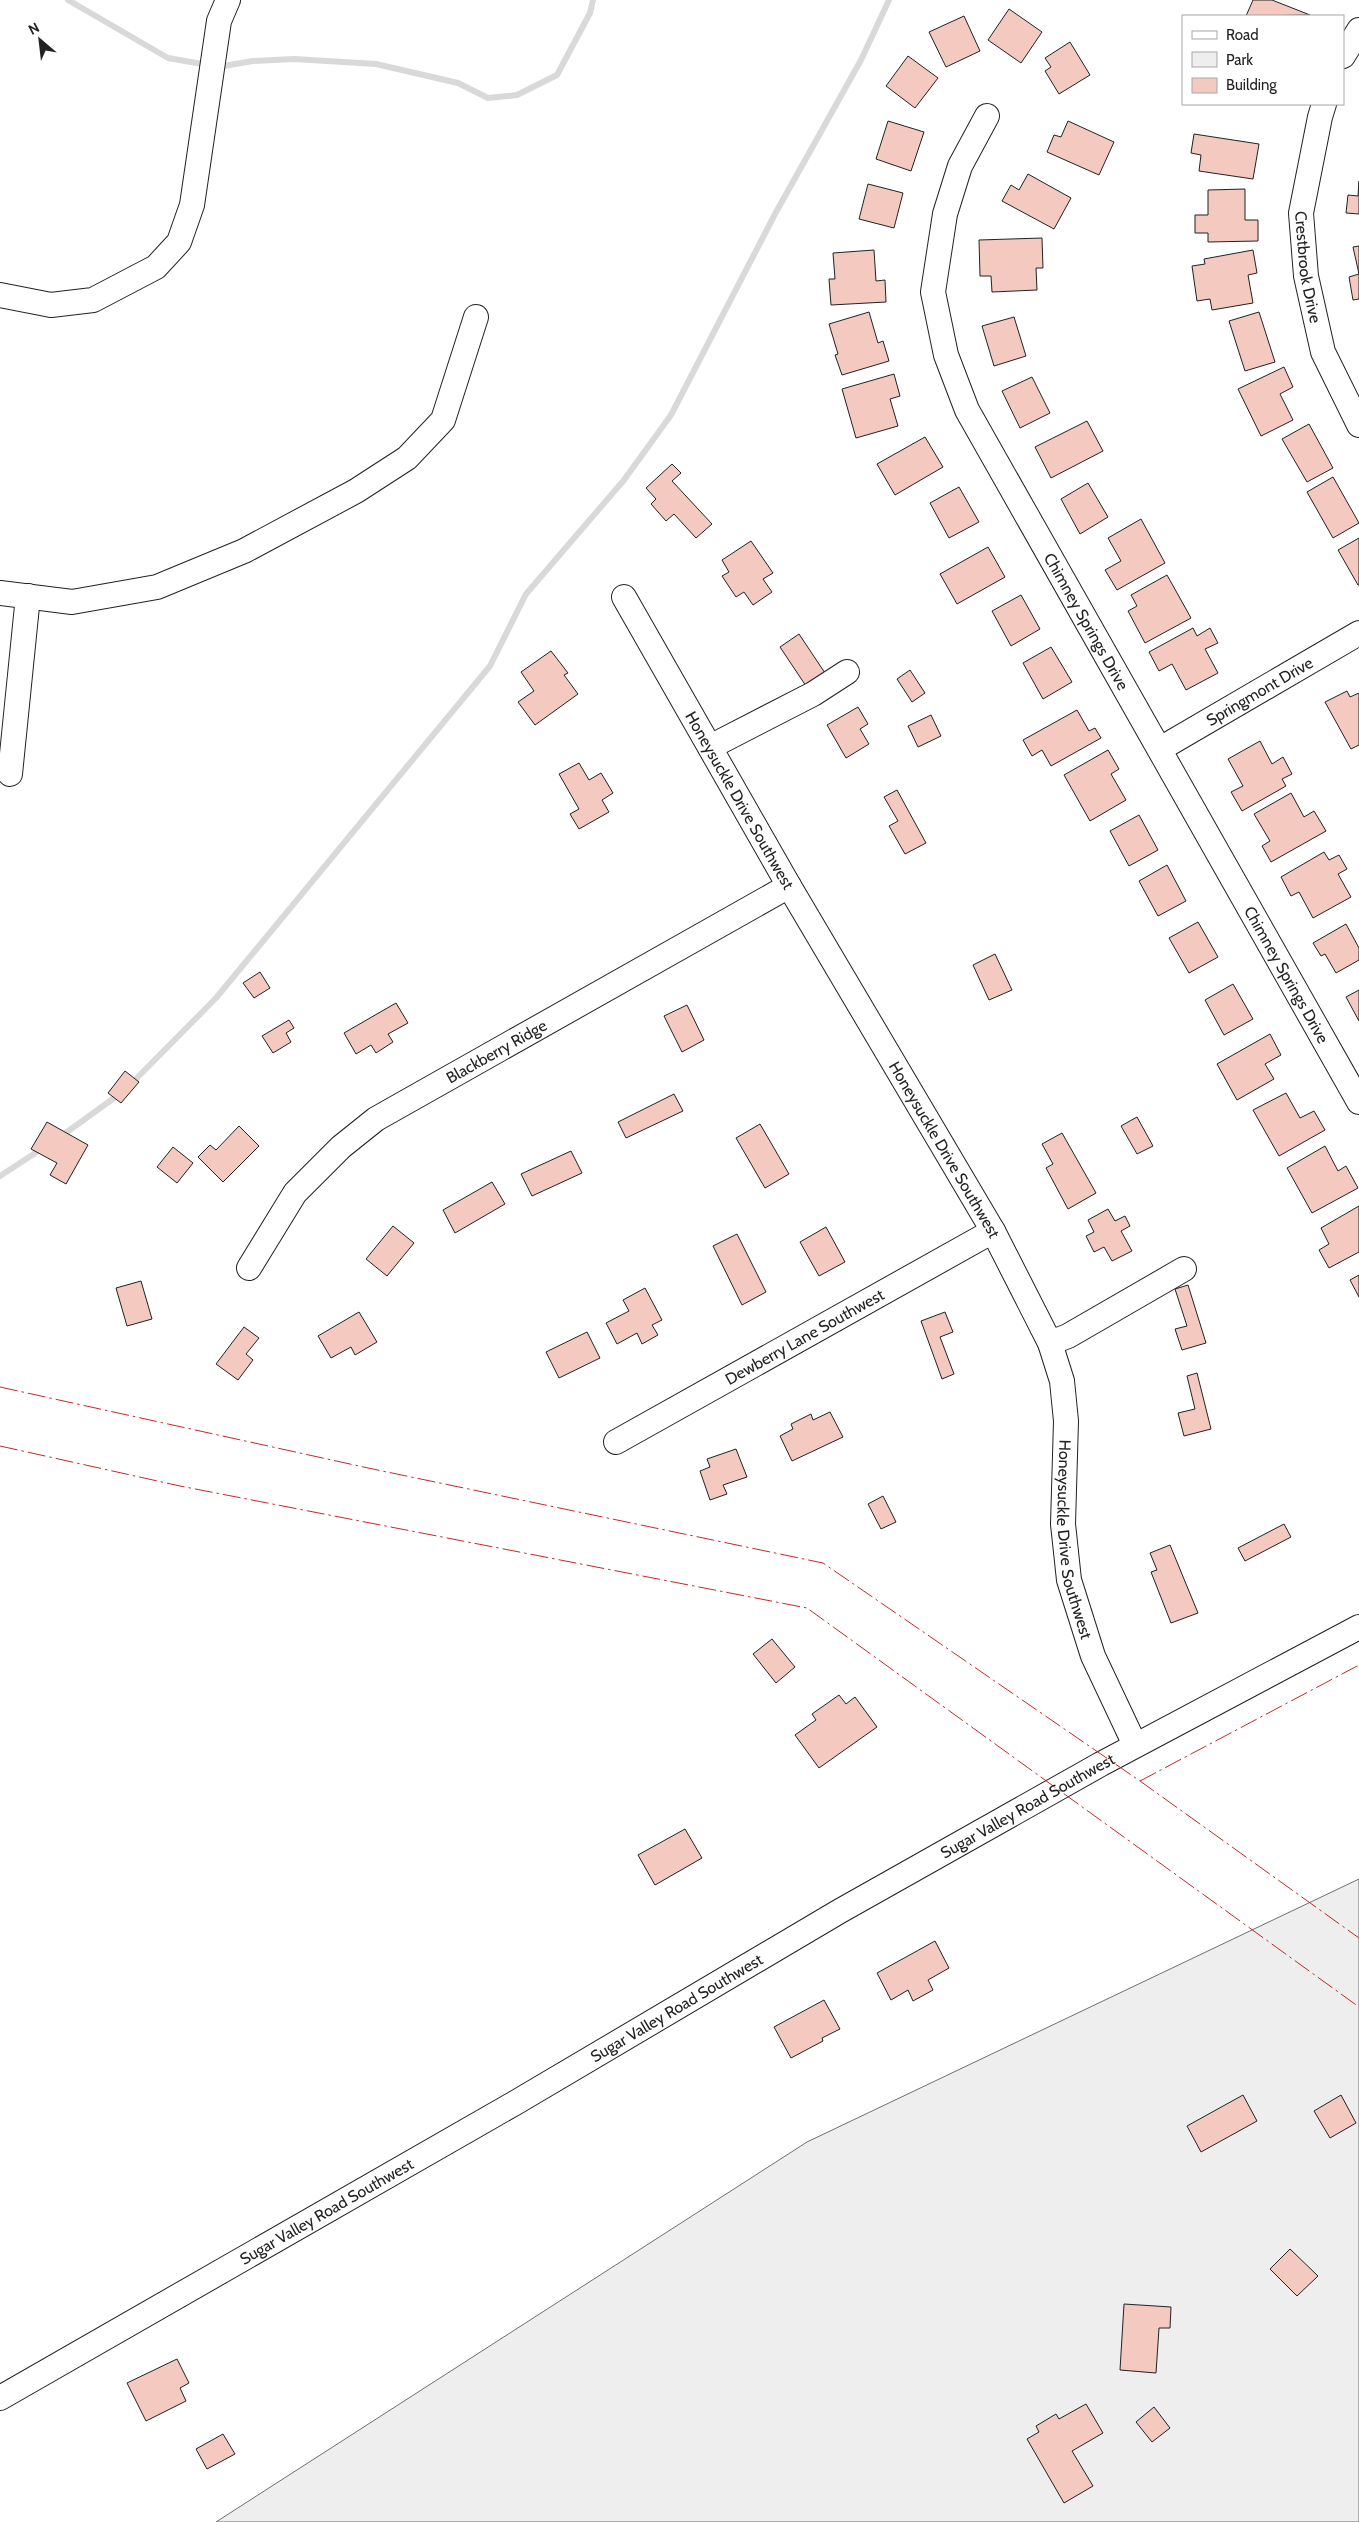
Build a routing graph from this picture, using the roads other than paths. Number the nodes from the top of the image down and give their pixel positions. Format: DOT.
graph roads {
  1 [pos="228,0"];
  2 [pos="1359,30"];
  3 [pos="1344,54"];
  4 [pos="1324,105"];
  5 [pos="987,116"];
  6 [pos="0,295"];
  7 [pos="476,317"];
  8 [pos="1359,425"];
  9 [pos="0,593"];
  10 [pos="28,596"];
  11 [pos="624,596"];
  12 [pos="1359,633"];
  13 [pos="847,672"];
  14 [pos="710,747"];
  15 [pos="1160,749"];
  16 [pos="10,774"];
  17 [pos="789,886"];
  18 [pos="1359,1102"];
  19 [pos="993,1231"];
  20 [pos="249,1268"];
  21 [pos="1184,1270"];
  22 [pos="1050,1343"];
  23 [pos="616,1442"];
  24 [pos="1359,1627"];
  25 [pos="1135,1746"];
  26 [pos="0,2398"];
  1 -- 6 [label="street"];
  2 -- 3 [label="street"];
  4 -- 8 [label="street, Crestbrook Drive"];
  5 -- 15 [label="street, Chimney Springs Drive"];
  7 -- 10 [label="street"];
  9 -- 10 [label="street"];
  10 -- 16 [label="street"];
  11 -- 14 [label="street, Honeysuckle Drive Southwest"];
  12 -- 15 [label="street, Springmont Drive"];
  13 -- 14 [label="street"];
  14 -- 17 [label="street, Honeysuckle Drive Southwest"];
  15 -- 18 [label="street, Chimney Springs Drive"];
  17 -- 19 [label="street, Honeysuckle Drive Southwest"];
  17 -- 20 [label="street, Blackberry Ridge"];
  19 -- 22 [label="street, Honeysuckle Drive Southwest"];
  19 -- 23 [label="street, Dewberry Lane Southwest"];
  21 -- 22 [label="street"];
  22 -- 25 [label="street, Honeysuckle Drive Southwest"];
  24 -- 25 [label="street, Sugar Valley Road Southwest"];
  25 -- 26 [label="street, Sugar Valley Road Southwest"];
}
